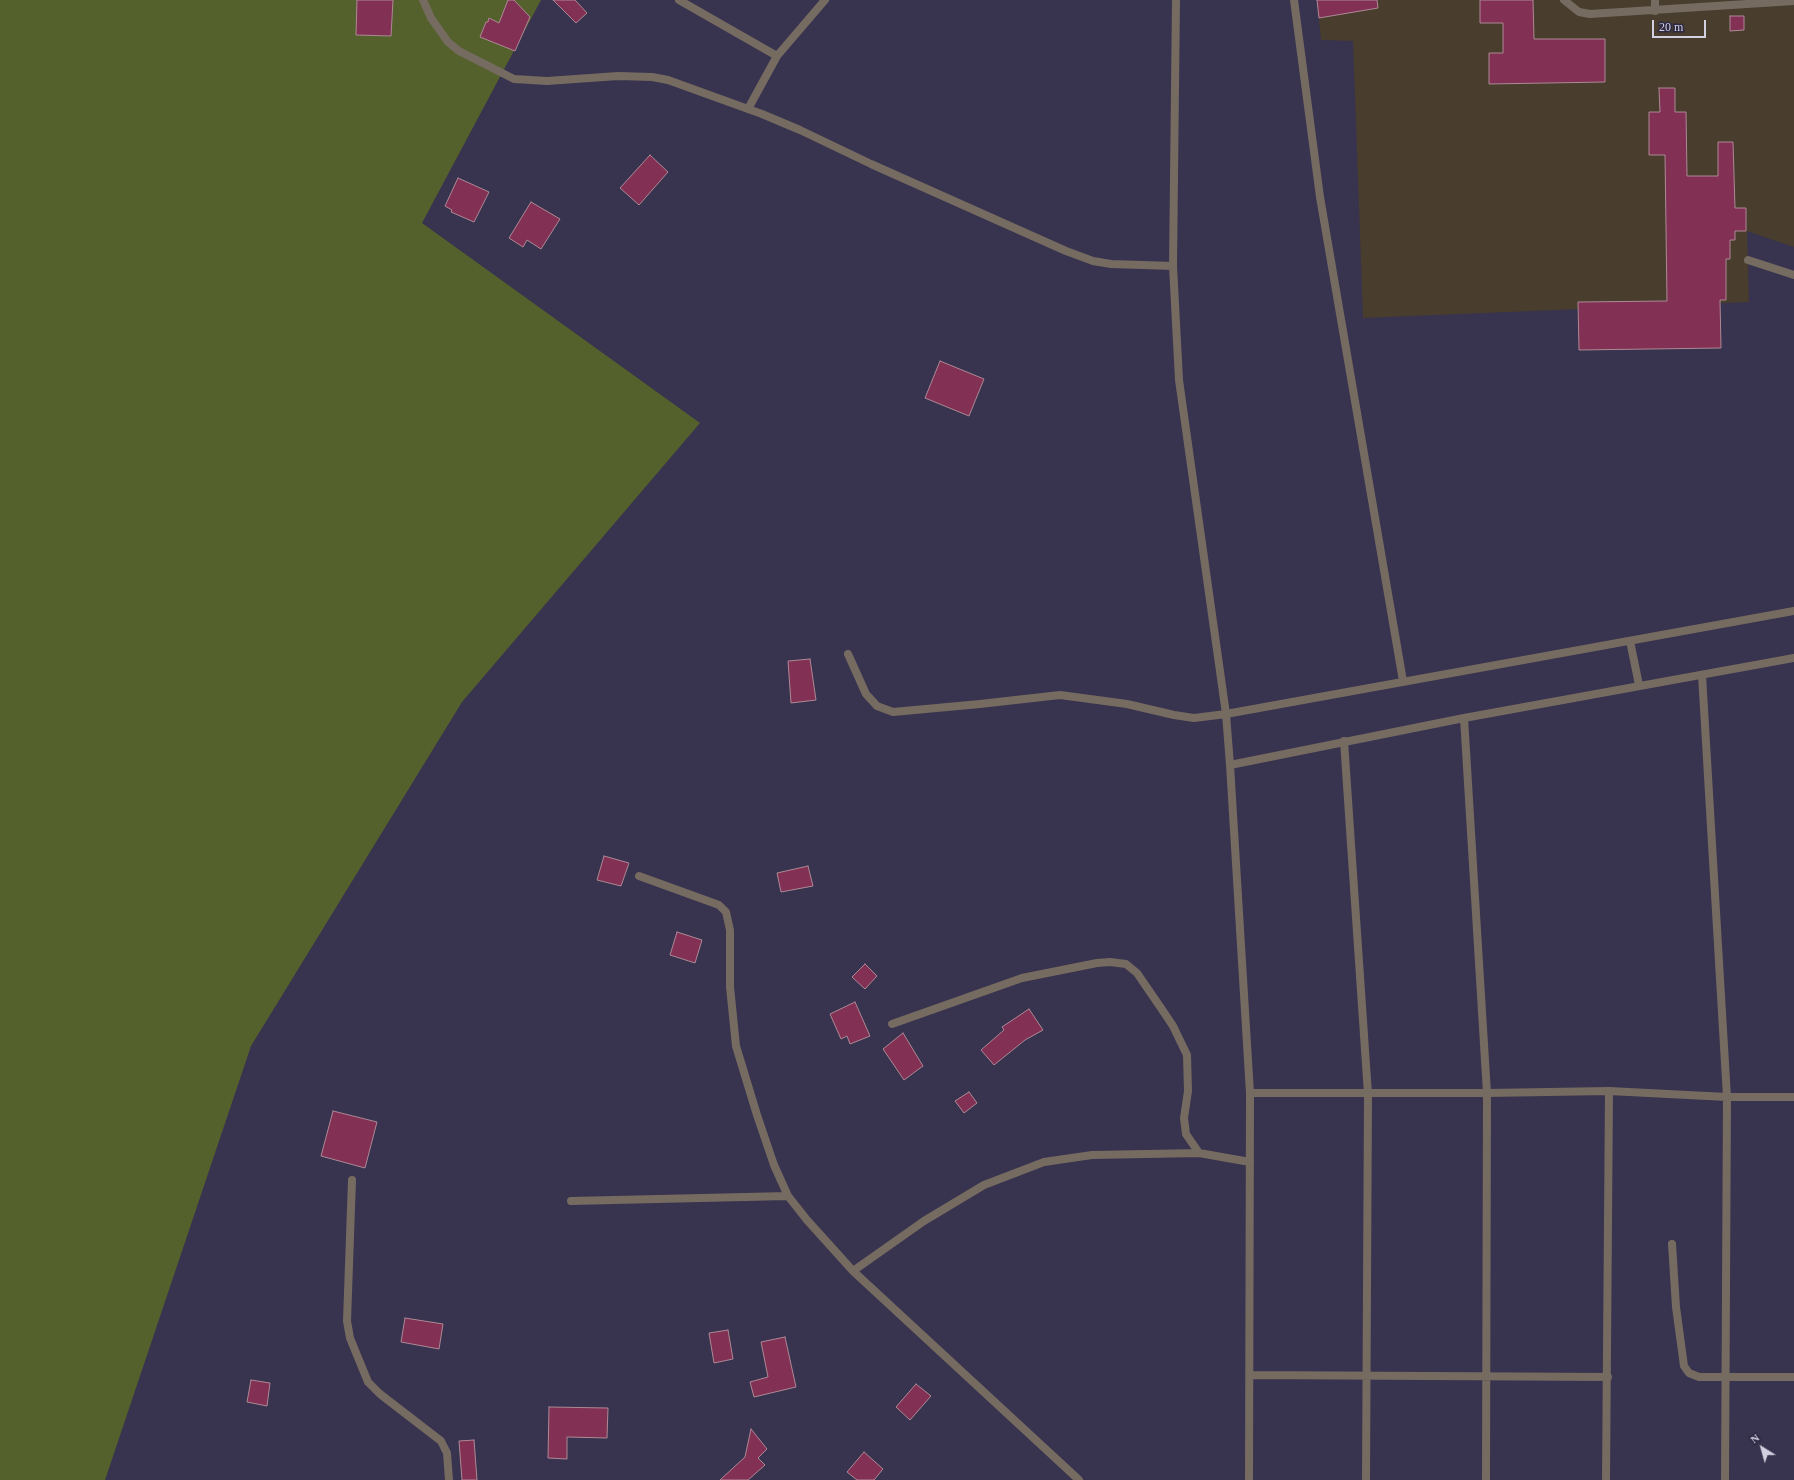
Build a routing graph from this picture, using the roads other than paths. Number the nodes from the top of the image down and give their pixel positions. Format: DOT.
graph roads {
  1 [pos="423,0"];
  2 [pos="679,0"];
  3 [pos="825,0"];
  4 [pos="1176,0"];
  5 [pos="1294,0"];
  6 [pos="1564,0"];
  7 [pos="1655,0"];
  8 [pos="1794,2"];
  9 [pos="1655,11"];
  10 [pos="777,56"];
  11 [pos="748,109"];
  12 [pos="1748,260"];
  13 [pos="1174,266"];
  14 [pos="1794,275"];
  15 [pos="1794,611"];
  16 [pos="1630,641"];
  17 [pos="848,654"];
  18 [pos="1794,658"];
  19 [pos="1702,675"];
  20 [pos="1403,681"];
  21 [pos="1639,686"];
  22 [pos="1226,714"];
  23 [pos="1464,718"];
  24 [pos="1344,741"];
  25 [pos="1230,765"];
  26 [pos="639,876"];
  27 [pos="892,1024"];
  28 [pos="1609,1091"];
  29 [pos="1250,1093"];
  30 [pos="1487,1093"];
  31 [pos="1368,1094"];
  32 [pos="1727,1097"];
  33 [pos="1794,1097"];
  34 [pos="1199,1153"];
  35 [pos="1250,1162"];
  36 [pos="352,1180"];
  37 [pos="788,1196"];
  38 [pos="571,1201"];
  39 [pos="1672,1244"];
  40 [pos="853,1271"];
  41 [pos="1250,1375"];
  42 [pos="1486,1376"];
  43 [pos="1365,1377"];
  44 [pos="1608,1377"];
  45 [pos="1725,1377"];
  46 [pos="1794,1377"];
  47 [pos="449,1480"];
  48 [pos="1079,1480"];
  49 [pos="1249,1480"];
  50 [pos="1366,1480"];
  51 [pos="1486,1480"];
  52 [pos="1606,1480"];
  53 [pos="1725,1480"];
  1 -- 11 [label="street"];
  2 -- 10 [label="street"];
  3 -- 10 [label="street"];
  4 -- 13 [label="street"];
  5 -- 20 [label="street"];
  6 -- 9 [label="street"];
  7 -- 9 [label="street"];
  8 -- 9 [label="street"];
  10 -- 11 [label="street"];
  11 -- 13 [label="street"];
  12 -- 14 [label="street"];
  13 -- 22 [label="street"];
  15 -- 16 [label="street"];
  16 -- 20 [label="street"];
  16 -- 21 [label="street"];
  17 -- 22 [label="street"];
  18 -- 19 [label="street"];
  19 -- 21 [label="street"];
  19 -- 32 [label="street"];
  20 -- 22 [label="street"];
  21 -- 23 [label="street"];
  22 -- 25 [label="street"];
  23 -- 24 [label="street"];
  23 -- 30 [label="street"];
  24 -- 25 [label="street"];
  24 -- 31 [label="street"];
  25 -- 29 [label="street"];
  26 -- 37 [label="street"];
  27 -- 34 [label="street"];
  28 -- 30 [label="street"];
  28 -- 32 [label="street"];
  28 -- 44 [label="street"];
  29 -- 31 [label="street"];
  29 -- 35 [label="street"];
  30 -- 31 [label="street"];
  30 -- 42 [label="street"];
  31 -- 43 [label="street"];
  32 -- 33 [label="street"];
  32 -- 45 [label="street"];
  34 -- 35 [label="street"];
  34 -- 40 [label="street"];
  35 -- 41 [label="street"];
  36 -- 47 [label="street"];
  37 -- 38 [label="street"];
  37 -- 40 [label="street"];
  39 -- 45 [label="street"];
  40 -- 48 [label="street"];
  41 -- 43 [label="street"];
  41 -- 49 [label="street"];
  42 -- 43 [label="street"];
  42 -- 44 [label="street"];
  42 -- 51 [label="street"];
  43 -- 50 [label="street"];
  44 -- 52 [label="street"];
  45 -- 46 [label="street"];
  45 -- 53 [label="street"];
}
